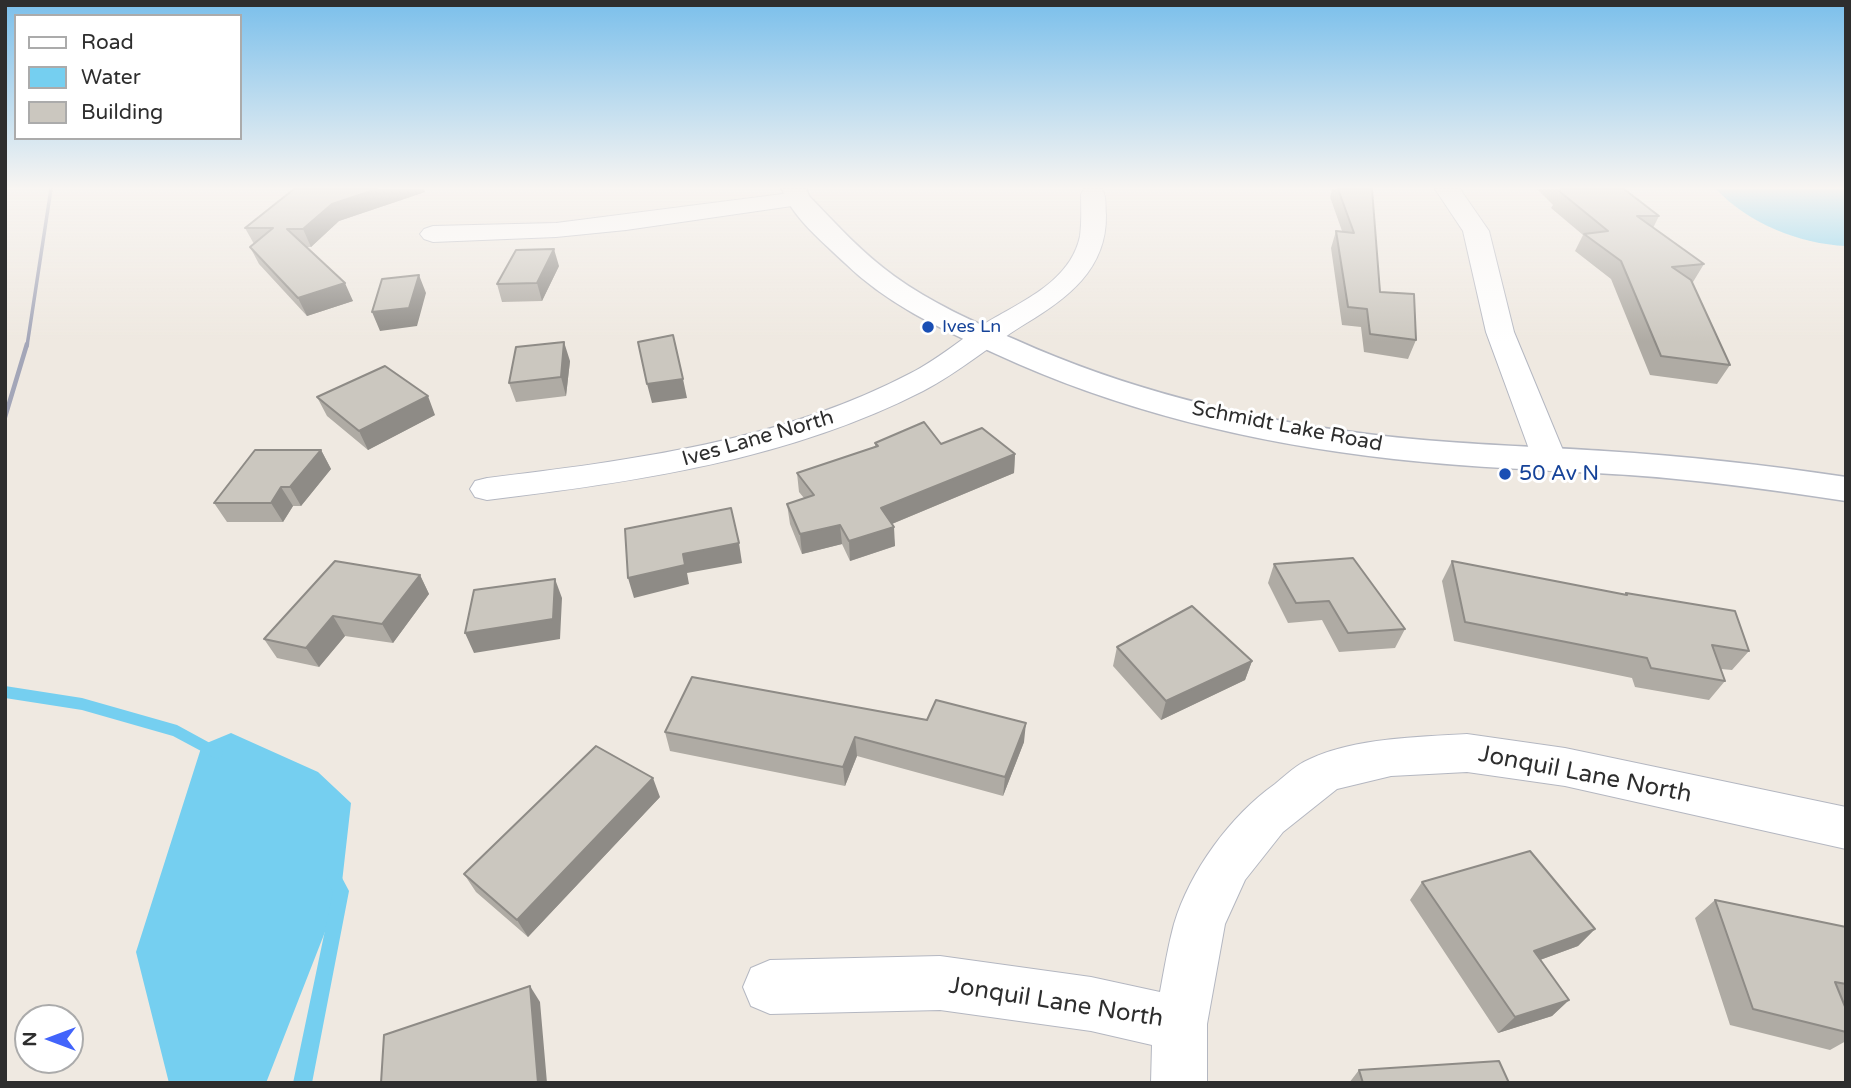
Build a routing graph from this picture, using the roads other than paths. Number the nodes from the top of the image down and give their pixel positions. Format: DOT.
graph roads {
  1 [pos="834,240"];
  2 [pos="1092,240"];
  3 [pos="1478,240"];
  4 [pos="984,337"];
  5 [pos="1550,460"];
  6 [pos="487,489"];
  7 [pos="1846,489"];
  8 [pos="1846,828"];
  9 [pos="770,987"];
  10 [pos="1180,1024"];
  11 [pos="1179,1083"];
  1 -- 4 [label="street, Schmidt Lake Road"];
  2 -- 4 [label="street, Ives Lane North"];
  3 -- 5 [label="street"];
  4 -- 5 [label="street, Schmidt Lake Road"];
  4 -- 6 [label="street, Ives Lane North"];
  5 -- 7 [label="street, Schmidt Lake Road"];
  8 -- 10 [label="street, Jonquil Lane North"];
  9 -- 10 [label="street, Jonquil Lane North"];
  10 -- 11 [label="street"];
}
